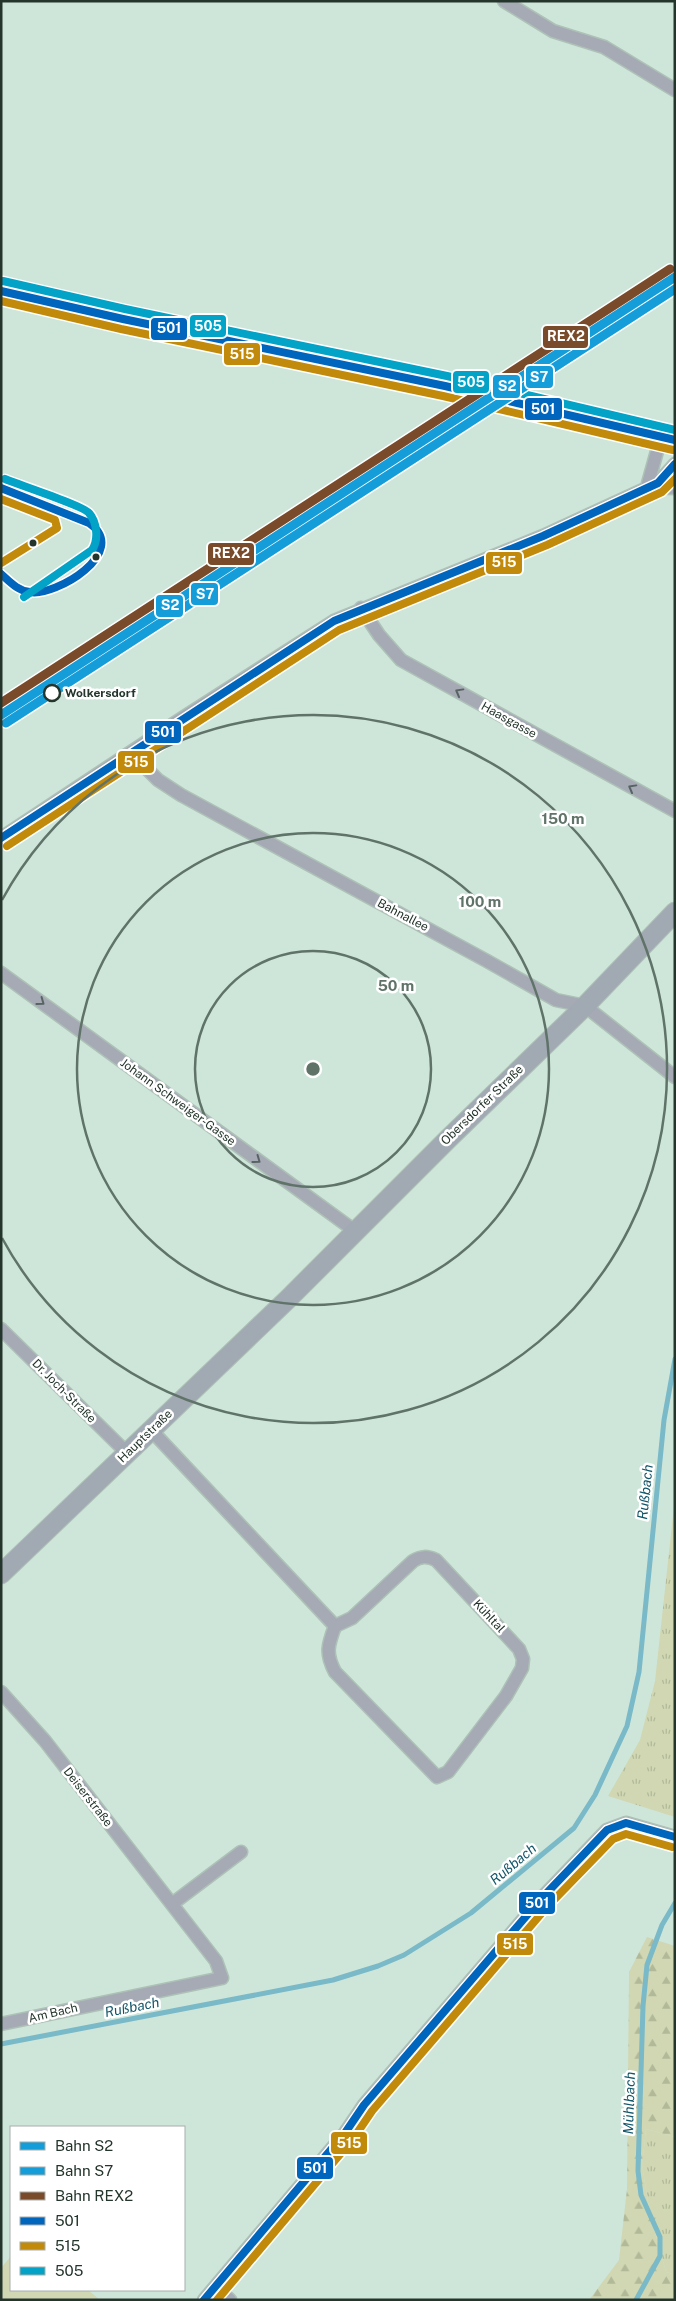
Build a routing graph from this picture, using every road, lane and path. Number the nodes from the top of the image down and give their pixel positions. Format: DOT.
graph roads {
  1 [pos="504,1"];
  2 [pos="675,90"];
  3 [pos="1,291"];
  4 [pos="668,438"];
  5 [pos="675,464"];
  6 [pos="647,487"];
  7 [pos="675,488"];
  8 [pos="361,608"];
  9 [pos="131,752"];
  10 [pos="675,811"];
  11 [pos="1,838"];
  12 [pos="675,912"];
  13 [pos="1,973"];
  14 [pos="585,1006"];
  15 [pos="675,1076"];
  16 [pos="355,1231"];
  17 [pos="289,1298"];
  18 [pos="1,1329"];
  19 [pos="151,1430"];
  20 [pos="127,1453"];
  21 [pos="1,1574"];
  22 [pos="335,1626"];
  23 [pos="1,1692"];
  24 [pos="675,1837"];
  25 [pos="241,1852"];
  26 [pos="172,1904"];
  27 [pos="222,1978"];
  28 [pos="1,2024"];
  29 [pos="215,2287"];
  30 [pos="204,2300"];
  31 [pos="230,2300"];
  1 -- 2 [label="street"];
  3 -- 4 [label="main road"];
  4 -- 6 [label="street"];
  5 -- 6 [label="street"];
  6 -- 7 [label="street"];
  6 -- 8 [label="street"];
  8 -- 9 [label="street"];
  10 -- 8 [label="street, Haasgasse, one-way"];
  9 -- 11 [label="street"];
  9 -- 14 [label="street, Bahnallee"];
  12 -- 14 [label="main road, Obersdorfer Straße"];
  13 -- 16 [label="street, Johann Schweiger-Gasse, one-way"];
  14 -- 15 [label="street, Bahnallee"];
  14 -- 16 [label="main road, Obersdorfer Straße"];
  16 -- 17 [label="main road, Obersdorfer Straße"];
  17 -- 19 [label="main road, Hauptstraße"];
  18 -- 20 [label="street, Dr. Joch-Straße"];
  19 -- 20 [label="main road, Hauptstraße"];
  19 -- 22 [label="street"];
  20 -- 21 [label="main road, Hauptstraße"];
  22 -- 22 [label="street, Kühltal"];
  23 -- 26 [label="street, Deiserstraße"];
  24 -- 29 [label="street"];
  25 -- 26 [label="street"];
  26 -- 27 [label="street, Deiserstraße"];
  27 -- 28 [label="street, Am Bach"];
  29 -- 30 [label="street"];
  29 -- 31 [label="street"];
}
